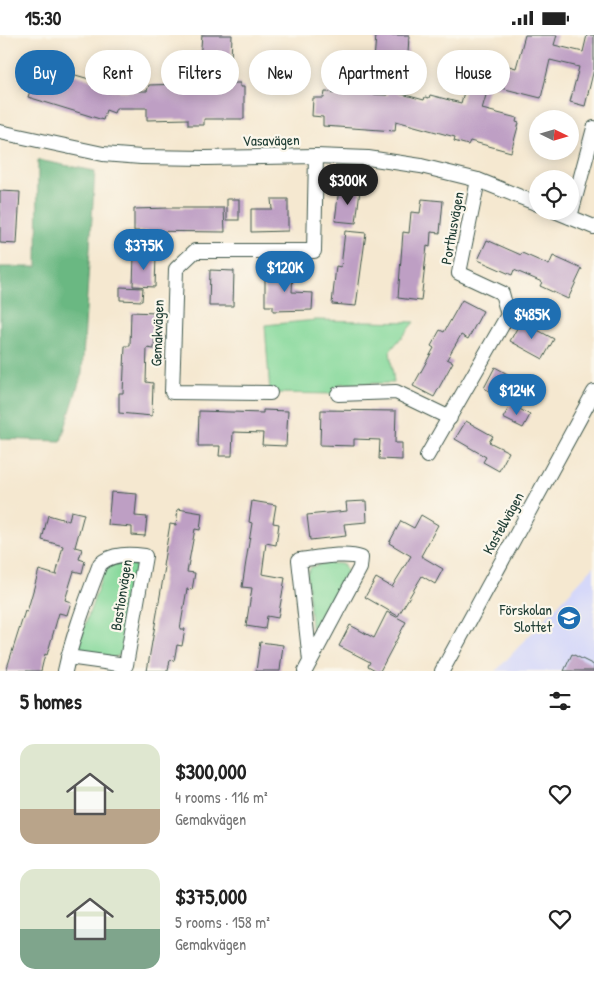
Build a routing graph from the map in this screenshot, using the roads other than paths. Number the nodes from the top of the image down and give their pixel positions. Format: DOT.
graph roads {
  1 [pos="594,128"];
  2 [pos="0,131"];
  3 [pos="316,156"];
  4 [pos="478,180"];
  5 [pos="579,184"];
  6 [pos="529,200"];
  7 [pos="577,220"];
  8 [pos="594,227"];
  9 [pos="594,391"];
  10 [pos="270,393"];
  11 [pos="338,394"];
  12 [pos="450,418"];
  13 [pos="427,456"];
  14 [pos="68,657"];
  15 [pos="308,666"];
  16 [pos="65,671"];
  17 [pos="442,671"];
  1 -- 5 [label="street"];
  2 -- 3 [label="street, Vasavägen"];
  3 -- 4 [label="street, Vasavägen"];
  3 -- 10 [label="street, Gemakvägen"];
  4 -- 6 [label="street, Vasavägen"];
  4 -- 12 [label="street, Porthusvägen"];
  7 -- 8 [label="street"];
  9 -- 17 [label="street, Kastellvägen"];
  11 -- 12 [label="street"];
  12 -- 13 [label="street, Porthusvägen"];
  14 -- 14 [label="street, Bastionvägen"];
  14 -- 16 [label="street, Bastionvägen"];
  15 -- 15 [label="street"];
}
